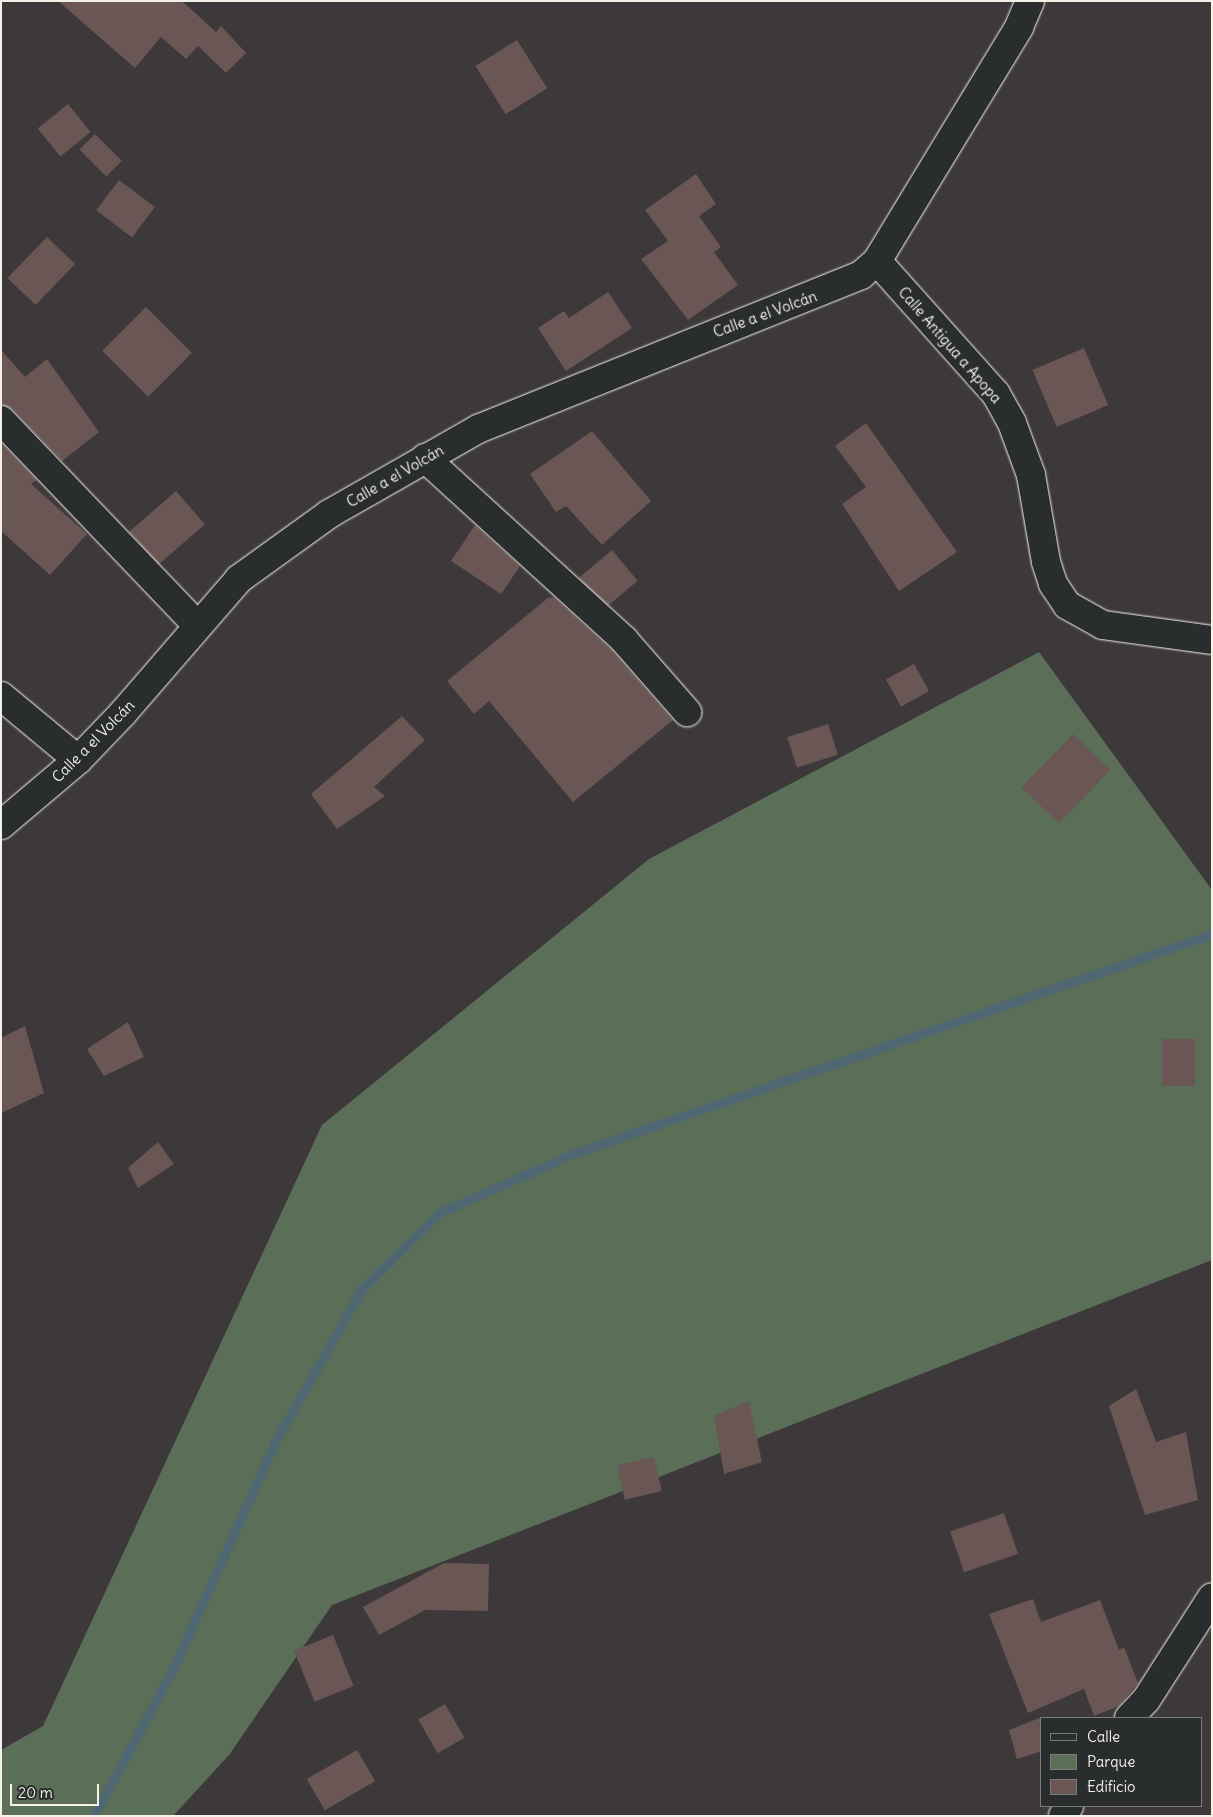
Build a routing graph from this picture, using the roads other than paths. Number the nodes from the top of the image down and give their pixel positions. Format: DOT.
graph roads {
  1 [pos="1030,1"];
  2 [pos="877,261"];
  3 [pos="1,420"];
  4 [pos="425,458"];
  5 [pos="197,625"];
  6 [pos="1212,640"];
  7 [pos="1,696"];
  8 [pos="687,712"];
  9 [pos="78,760"];
  10 [pos="1,825"];
  11 [pos="1212,1597"];
  12 [pos="1130,1717"];
  1 -- 2 [label="street"];
  2 -- 4 [label="street, Calle a el Volcán"];
  2 -- 6 [label="street, Calle Antigua a Apopa"];
  3 -- 5 [label="street"];
  4 -- 5 [label="street, Calle a el Volcán"];
  4 -- 8 [label="street"];
  5 -- 9 [label="street, Calle a el Volcán"];
  7 -- 9 [label="street"];
  9 -- 10 [label="street, Calle a el Volcán"];
  11 -- 12 [label="street"];
}
